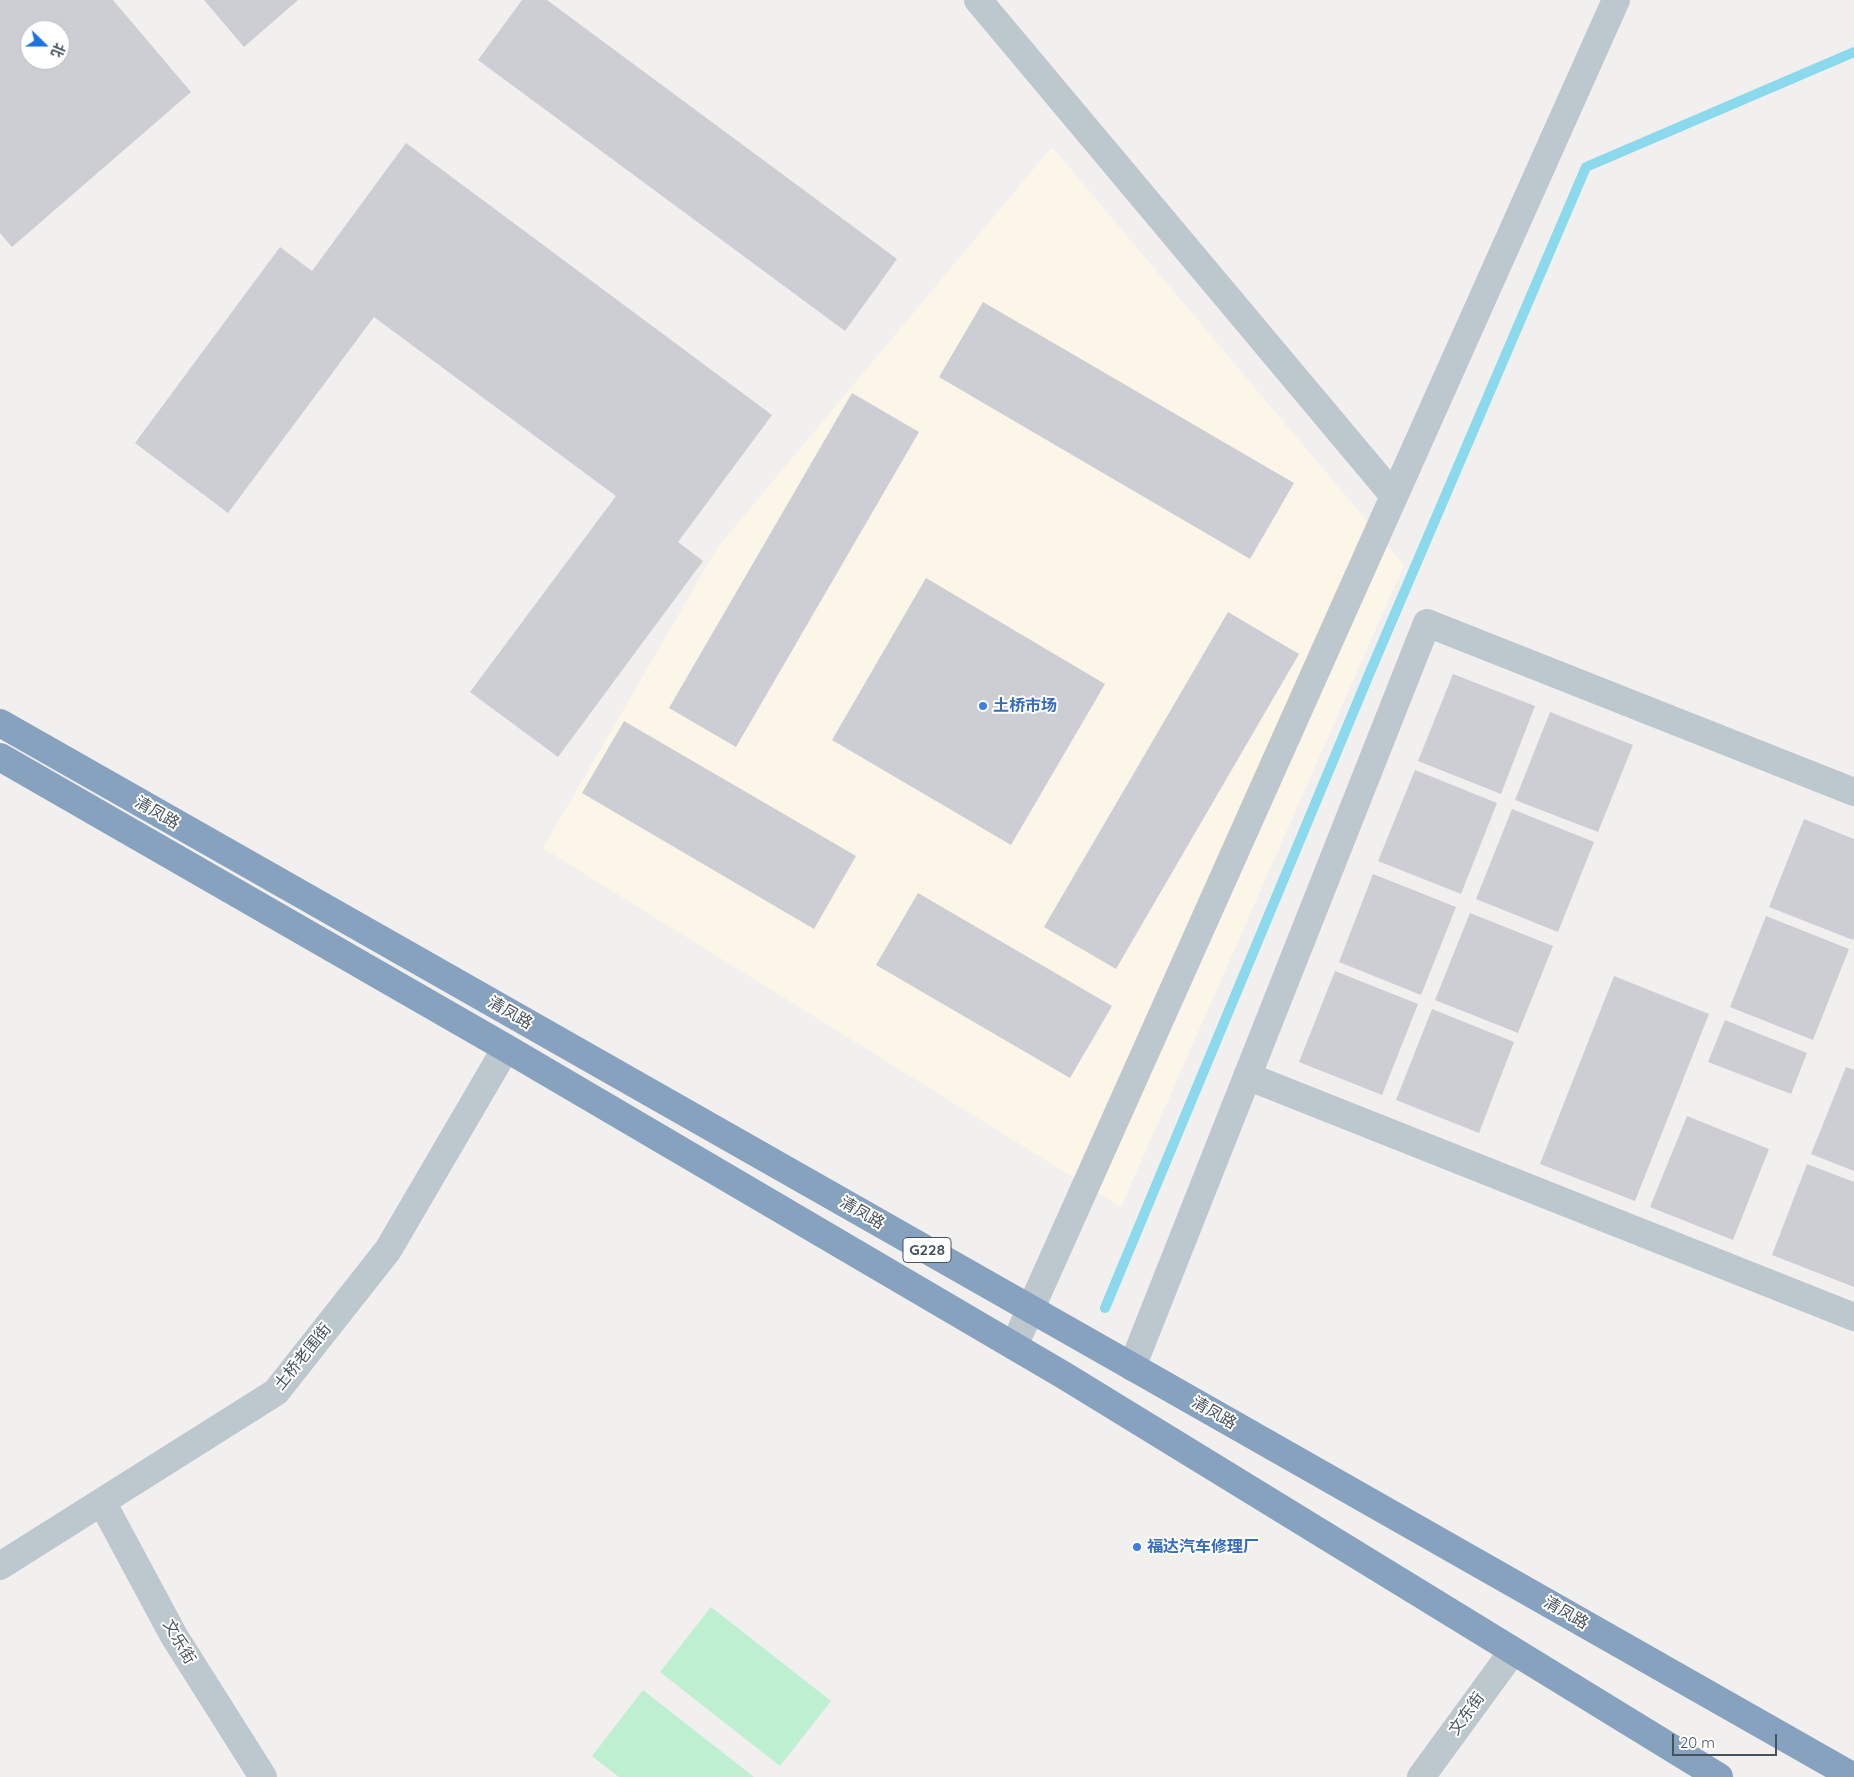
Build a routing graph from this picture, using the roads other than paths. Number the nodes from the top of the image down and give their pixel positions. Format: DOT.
graph roads {
  1 [pos="978,0"];
  2 [pos="1616,0"];
  3 [pos="1394,496"];
  4 [pos="0,723"];
  5 [pos="0,757"];
  6 [pos="1854,792"];
  7 [pos="506,1048"];
  8 [pos="1247,1076"];
  9 [pos="1030,1309"];
  10 [pos="1854,1317"];
  11 [pos="1014,1346"];
  12 [pos="1132,1367"];
  13 [pos="102,1502"];
  14 [pos="0,1566"];
  15 [pos="1513,1651"];
  16 [pos="262,1777"];
  17 [pos="1421,1777"];
  18 [pos="1719,1777"];
  19 [pos="1854,1777"];
  1 -- 3 [label="street"];
  2 -- 3 [label="street"];
  3 -- 9 [label="street"];
  4 -- 9 [label="highway, 清凤路 / G228"];
  5 -- 7 [label="highway, 清凤路 / G228"];
  6 -- 8 [label="street"];
  7 -- 11 [label="highway, 清凤路 / G228"];
  7 -- 13 [label="street, 土桥老围街"];
  8 -- 10 [label="street"];
  8 -- 12 [label="street"];
  9 -- 11 [label="street"];
  9 -- 12 [label="highway, 清凤路 / G228"];
  11 -- 15 [label="highway, 清凤路 / G228"];
  12 -- 19 [label="highway, 清凤路 / G228"];
  13 -- 14 [label="street, 土桥老围街"];
  13 -- 16 [label="street, 文乐街"];
  15 -- 17 [label="street, 文东街"];
  15 -- 18 [label="highway, 清凤路 / G228"];
}
